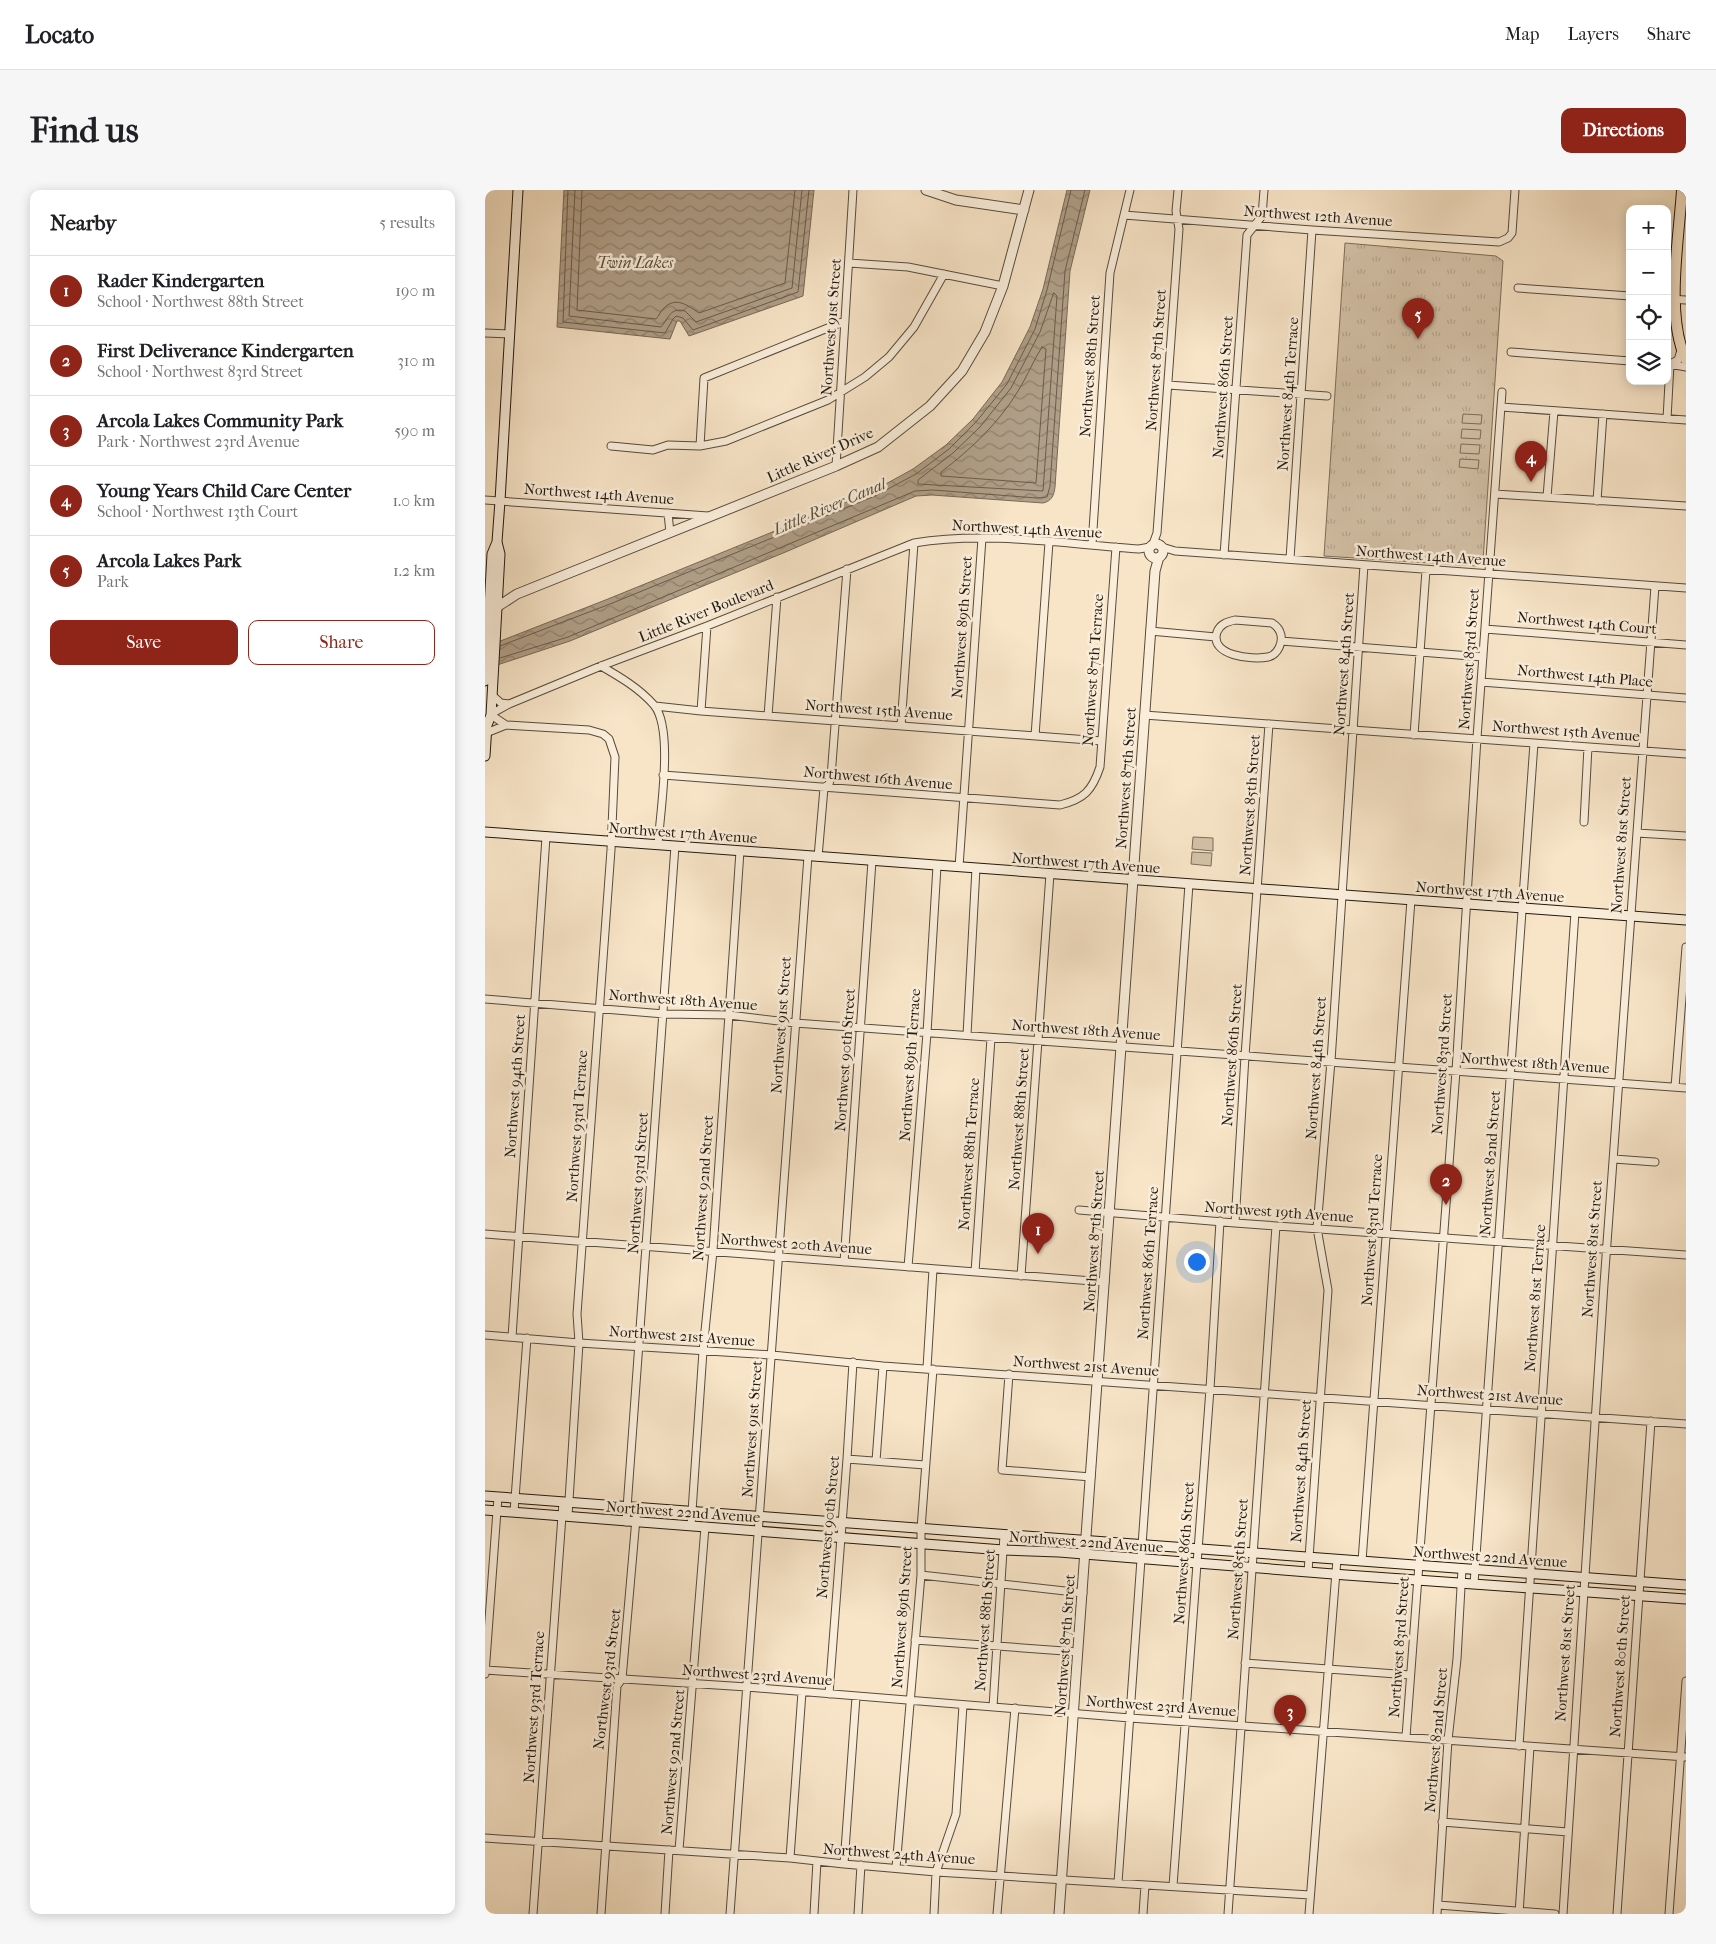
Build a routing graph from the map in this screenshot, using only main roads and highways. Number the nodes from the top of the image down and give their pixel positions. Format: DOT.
graph roads {
  1 [pos="518,190"];
  2 [pos="926,190"];
  3 [pos="1029,190"];
  4 [pos="1682,190"];
  5 [pos="1024,210"];
  6 [pos="1671,299"];
  7 [pos="1686,360"];
  8 [pos="497,542"];
  9 [pos="1156,550"];
  10 [pos="498,589"];
  11 [pos="517,594"];
  12 [pos="487,597"];
  13 [pos="497,607"];
  14 [pos="487,612"];
  15 [pos="491,642"];
  16 [pos="490,670"];
  17 [pos="485,681"];
  18 [pos="488,723"];
  19 [pos="485,756"];
  20 [pos="485,832"];
  21 [pos="1133,880"];
  22 [pos="1686,920"];
  23 [pos="485,1496"];
  24 [pos="485,1510"];
  25 [pos="1086,1541"];
  26 [pos="1085,1555"];
  27 [pos="1686,1585"];
  28 [pos="1686,1598"];
  29 [pos="1059,1914"];
  1 -- 8 [label="main road"];
  2 -- 5 [label="main road"];
  3 -- 5 [label="main road, Little River Drive"];
  4 -- 6 [label="main road"];
  5 -- 11 [label="main road, Little River Drive"];
  6 -- 7 [label="main road"];
  8 -- 10 [label="main road"];
  8 -- 12 [label="main road"];
  9 -- 21 [label="main road, Northwest 87th Street"];
  10 -- 11 [label="main road"];
  10 -- 13 [label="main road"];
  11 -- 13 [label="main road, Little River Drive"];
  12 -- 14 [label="main road"];
  13 -- 15 [label="main road"];
  14 -- 15 [label="main road"];
  15 -- 16 [label="main road"];
  16 -- 17 [label="main road"];
  16 -- 18 [label="main road"];
  18 -- 19 [label="main road"];
  20 -- 21 [label="main road, Northwest 17th Avenue"];
  21 -- 22 [label="main road, Northwest 17th Avenue"];
  21 -- 25 [label="main road, Northwest 87th Street"];
  23 -- 25 [label="main road, Northwest 22nd Avenue"];
  24 -- 26 [label="main road, Northwest 22nd Avenue"];
  25 -- 26 [label="main road, Northwest 87th Street"];
  25 -- 27 [label="main road, Northwest 22nd Avenue"];
  26 -- 28 [label="main road, Northwest 22nd Avenue"];
  26 -- 29 [label="main road, Northwest 87th Street"];
}
